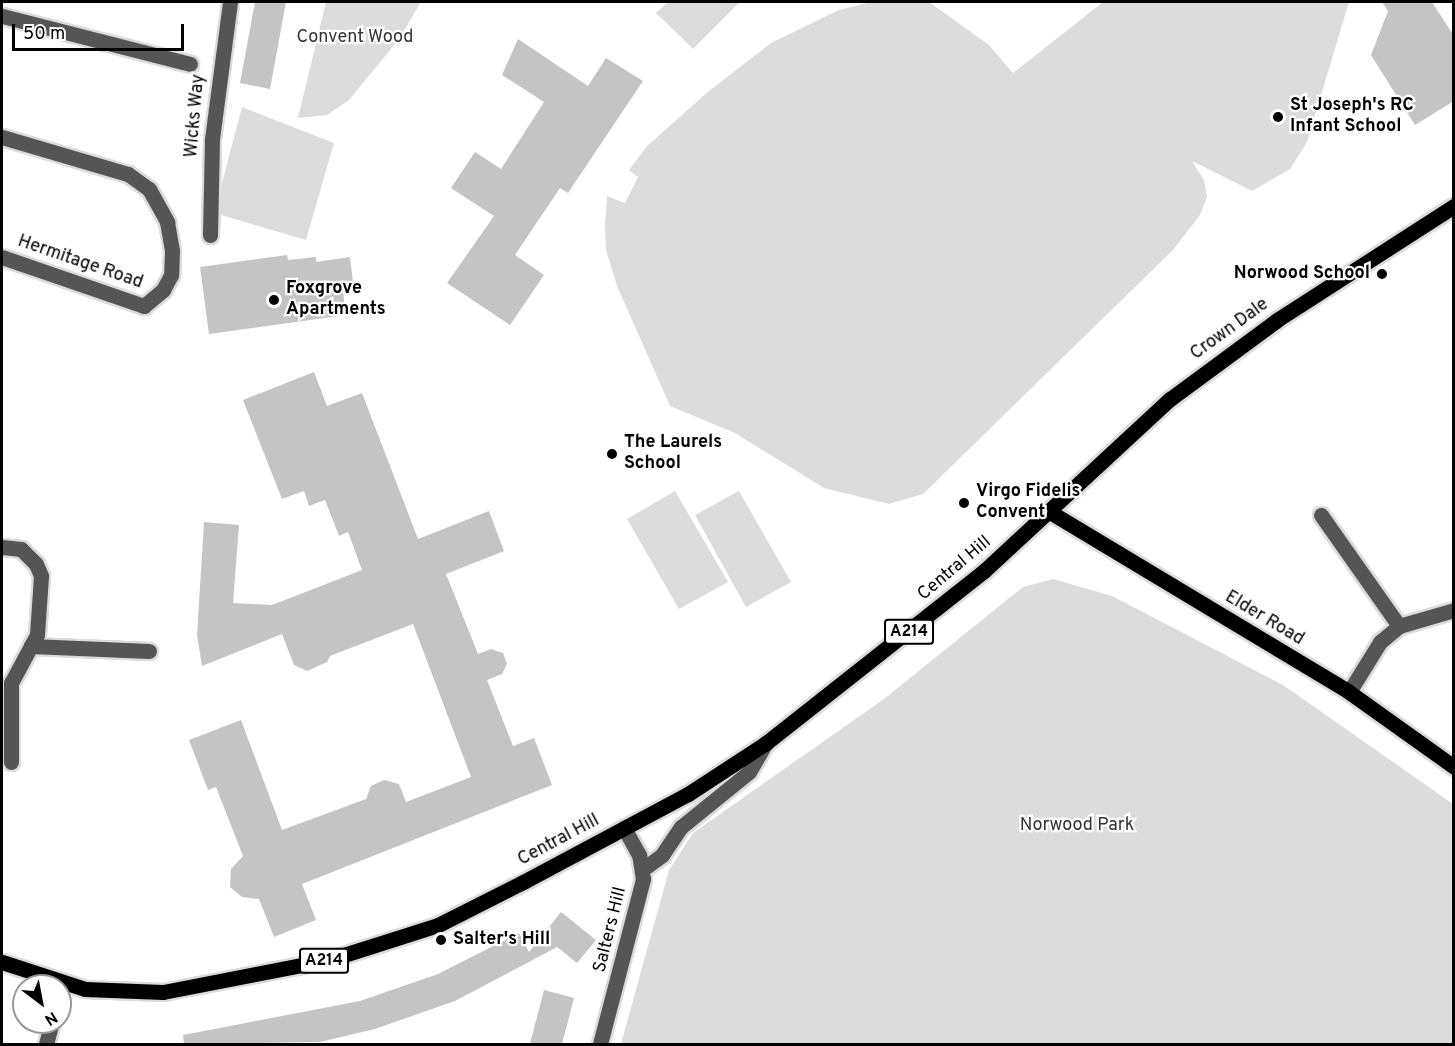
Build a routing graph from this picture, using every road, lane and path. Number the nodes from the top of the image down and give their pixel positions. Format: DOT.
graph roads {
  1 [pos="230,2"];
  2 [pos="2,16"];
  3 [pos="190,64"];
  4 [pos="2,137"];
  5 [pos="1454,206"];
  6 [pos="210,235"];
  7 [pos="2,257"];
  8 [pos="1050,512"];
  9 [pos="1321,515"];
  10 [pos="2,547"];
  11 [pos="1454,610"];
  12 [pos="1399,626"];
  13 [pos="31,646"];
  14 [pos="148,651"];
  15 [pos="1349,692"];
  16 [pos="766,743"];
  17 [pos="11,762"];
  18 [pos="1454,767"];
  19 [pos="624,828"];
  20 [pos="643,869"];
  21 [pos="2,962"];
  22 [pos="29,974"];
  23 [pos="72,989"];
  24 [pos="600,1044"];
  1 -- 6 [label="street, Wicks Way"];
  2 -- 3 [label="street"];
  4 -- 7 [label="street, Hermitage Road"];
  5 -- 8 [label="main road, Crown Dale / A214"];
  8 -- 15 [label="main road, Elder Road"];
  8 -- 16 [label="main road, Central Hill / A214"];
  9 -- 12 [label="street"];
  10 -- 13 [label="street"];
  11 -- 12 [label="street"];
  12 -- 15 [label="street"];
  13 -- 14 [label="street"];
  13 -- 17 [label="street"];
  15 -- 18 [label="main road, Elder Road"];
  16 -- 19 [label="main road, Central Hill / A214"];
  16 -- 20 [label="street"];
  19 -- 20 [label="street, Salters Hill"];
  19 -- 23 [label="main road, Central Hill / A214"];
  20 -- 24 [label="street, Salters Hill"];
  21 -- 22 [label="main road, Central Hill / A214"];
}
